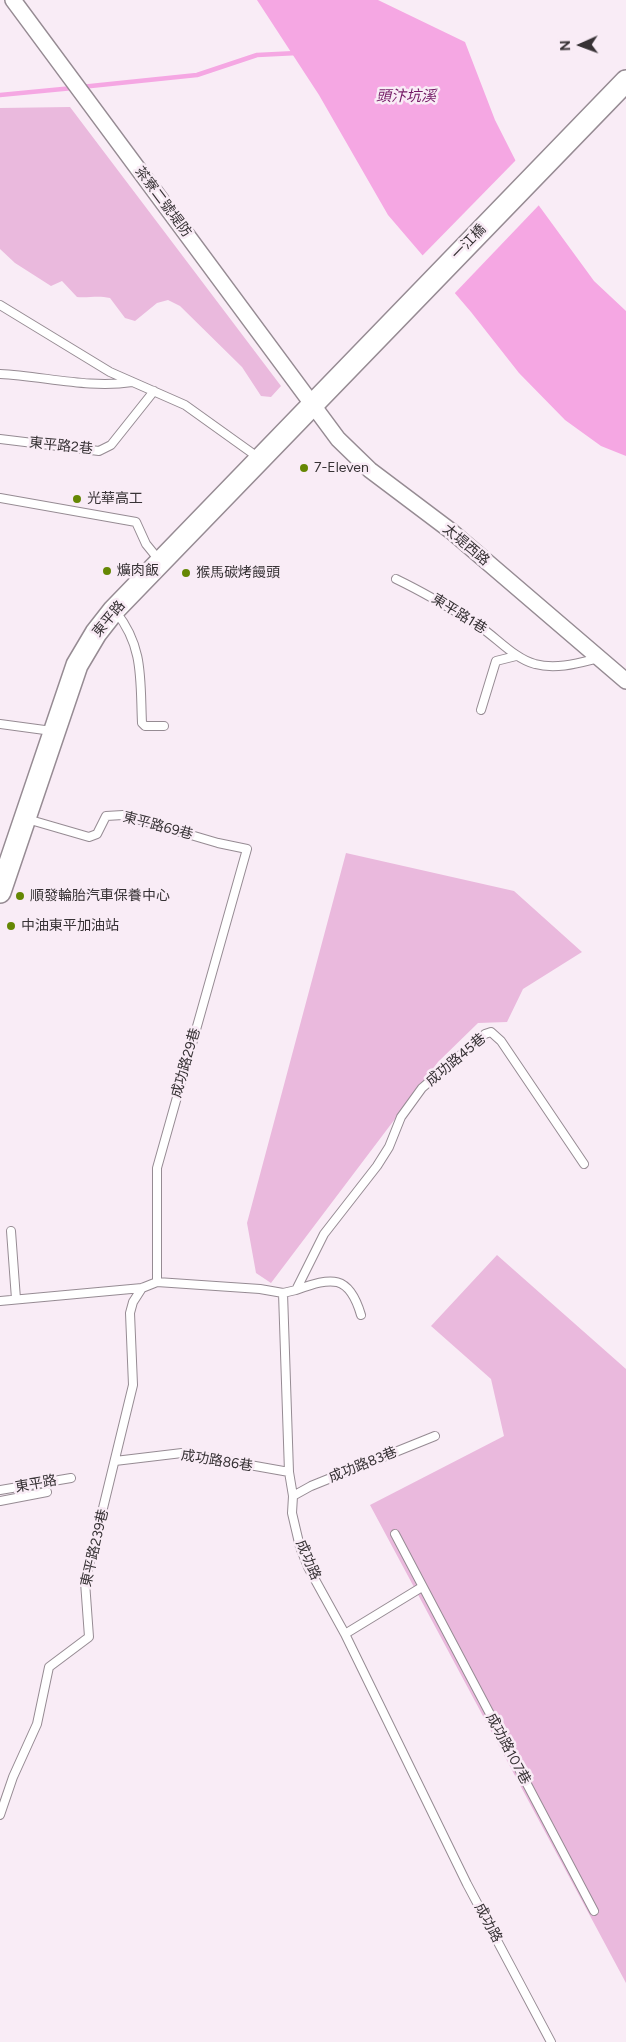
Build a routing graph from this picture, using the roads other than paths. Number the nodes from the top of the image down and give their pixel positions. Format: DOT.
graph roads {
  1 [pos="13,0"];
  2 [pos="626,81"];
  3 [pos="0,305"];
  4 [pos="0,374"];
  5 [pos="132,382"];
  6 [pos="154,391"];
  7 [pos="312,404"];
  8 [pos="0,439"];
  9 [pos="260,460"];
  10 [pos="0,498"];
  11 [pos="161,562"];
  12 [pos="396,580"];
  13 [pos="114,610"];
  14 [pos="516,656"];
  15 [pos="599,658"];
  16 [pos="626,681"];
  17 [pos="481,710"];
  18 [pos="0,724"];
  19 [pos="164,726"];
  20 [pos="54,731"];
  21 [pos="24,818"];
  22 [pos="247,848"];
  23 [pos="0,892"];
  24 [pos="584,1164"];
  25 [pos="11,1231"];
  26 [pos="157,1282"];
  27 [pos="142,1288"];
  28 [pos="296,1290"];
  29 [pos="283,1293"];
  30 [pos="16,1299"];
  31 [pos="0,1301"];
  32 [pos="361,1315"];
  33 [pos="435,1436"];
  34 [pos="115,1461"];
  35 [pos="290,1472"];
  36 [pos="71,1478"];
  37 [pos="0,1490"];
  38 [pos="47,1492"];
  39 [pos="293,1496"];
  40 [pos="0,1501"];
  41 [pos="395,1534"];
  42 [pos="422,1587"];
  43 [pos="345,1634"];
  44 [pos="0,1815"];
  45 [pos="594,1911"];
  46 [pos="551,2042"];
  1 -- 7 [label="street, 茶寮二號堤防"];
  2 -- 7 [label="main road, 一江橋"];
  3 -- 5 [label="lane"];
  4 -- 5 [label="lane"];
  5 -- 6 [label="lane"];
  6 -- 8 [label="lane, 東平路2巷"];
  6 -- 9 [label="lane"];
  7 -- 9 [label="main road, 東平路"];
  7 -- 15 [label="street, 太堤西路"];
  9 -- 11 [label="main road, 東平路"];
  10 -- 11 [label="lane"];
  11 -- 13 [label="main road, 東平路"];
  12 -- 14 [label="lane, 東平路1巷"];
  13 -- 19 [label="lane"];
  13 -- 20 [label="main road, 東平路"];
  14 -- 15 [label="lane, 東平路1巷"];
  14 -- 17 [label="lane"];
  15 -- 16 [label="street, 太堤西路"];
  18 -- 20 [label="lane"];
  20 -- 21 [label="main road, 東平路"];
  21 -- 22 [label="lane, 東平路69巷"];
  21 -- 23 [label="main road, 東平路"];
  22 -- 26 [label="lane, 成功路29巷"];
  24 -- 28 [label="lane, 成功路45巷"];
  25 -- 30 [label="lane"];
  26 -- 27 [label="lane"];
  26 -- 29 [label="lane"];
  27 -- 30 [label="lane"];
  27 -- 34 [label="lane, 東平路239巷"];
  28 -- 29 [label="lane"];
  28 -- 32 [label="lane"];
  29 -- 35 [label="lane, 成功路"];
  30 -- 31 [label="lane"];
  33 -- 39 [label="lane, 成功路83巷"];
  34 -- 35 [label="lane, 成功路86巷"];
  34 -- 44 [label="lane, 東平路239巷"];
  35 -- 39 [label="lane, 成功路"];
  36 -- 37 [label="lane, 東平路"];
  38 -- 40 [label="lane, 東平路"];
  39 -- 43 [label="lane, 成功路"];
  41 -- 42 [label="lane, 成功路107巷"];
  42 -- 43 [label="lane"];
  42 -- 45 [label="lane, 成功路107巷"];
  43 -- 46 [label="lane, 成功路"];
}
